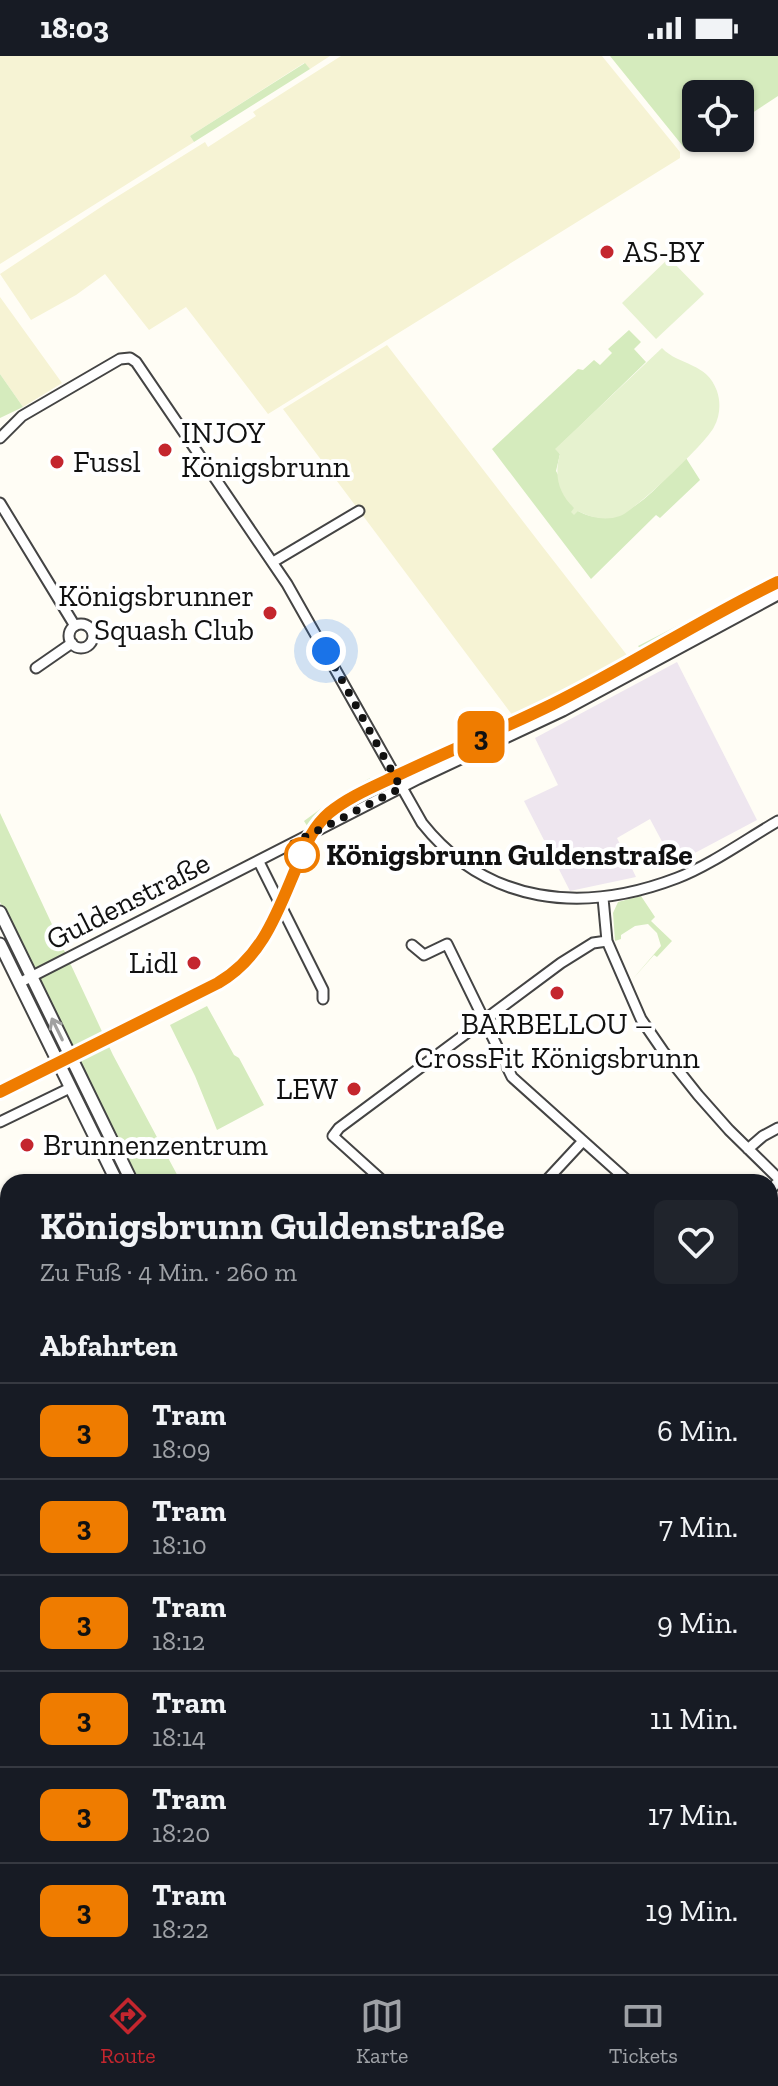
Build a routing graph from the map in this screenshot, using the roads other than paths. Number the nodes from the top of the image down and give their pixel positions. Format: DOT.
graph roads {
  1 [pos="22,416"];
  2 [pos="0,423"];
  3 [pos="0,438"];
  4 [pos="0,503"];
  5 [pos="359,511"];
  6 [pos="273,562"];
  7 [pos="778,595"];
  8 [pos="75,626"];
  9 [pos="72,643"];
  10 [pos="36,668"];
  11 [pos="401,788"];
  12 [pos="778,821"];
  13 [pos="259,862"];
  14 [pos="603,898"];
  15 [pos="0,912"];
  16 [pos="607,941"];
  17 [pos="0,944"];
  18 [pos="412,945"];
  19 [pos="32,977"];
  20 [pos="19,983"];
  21 [pos="323,999"];
  22 [pos="484,1020"];
  23 [pos="70,1088"];
  24 [pos="0,1122"];
  25 [pos="778,1128"];
  26 [pos="583,1141"];
  27 [pos="748,1149"];
  28 [pos="113,1174"];
  29 [pos="128,1174"];
  30 [pos="374,1174"];
  31 [pos="552,1174"];
  32 [pos="620,1174"];
  33 [pos="772,1174"];
  1 -- 2 [label="street"];
  1 -- 3 [label="street"];
  1 -- 6 [label="street"];
  4 -- 8 [label="street"];
  5 -- 6 [label="street"];
  6 -- 11 [label="street"];
  7 -- 11 [label="street, Guldenstraße"];
  8 -- 9 [label="street"];
  8 -- 9 [label="street"];
  9 -- 10 [label="street"];
  11 -- 13 [label="street, Guldenstraße"];
  11 -- 14 [label="street"];
  12 -- 14 [label="street"];
  13 -- 19 [label="street, Guldenstraße"];
  13 -- 21 [label="street"];
  14 -- 16 [label="street"];
  15 -- 19 [label="street"];
  16 -- 22 [label="street"];
  16 -- 27 [label="street"];
  17 -- 20 [label="street"];
  18 -- 22 [label="street"];
  19 -- 20 [label="street, Guldenstraße"];
  29 -- 19 [label="street, one-way"];
  20 -- 23 [label="street"];
  22 -- 26 [label="street"];
  22 -- 30 [label="street"];
  23 -- 24 [label="street"];
  23 -- 28 [label="street"];
  25 -- 27 [label="street"];
  26 -- 31 [label="street"];
  26 -- 32 [label="street"];
  27 -- 33 [label="street"];
}
